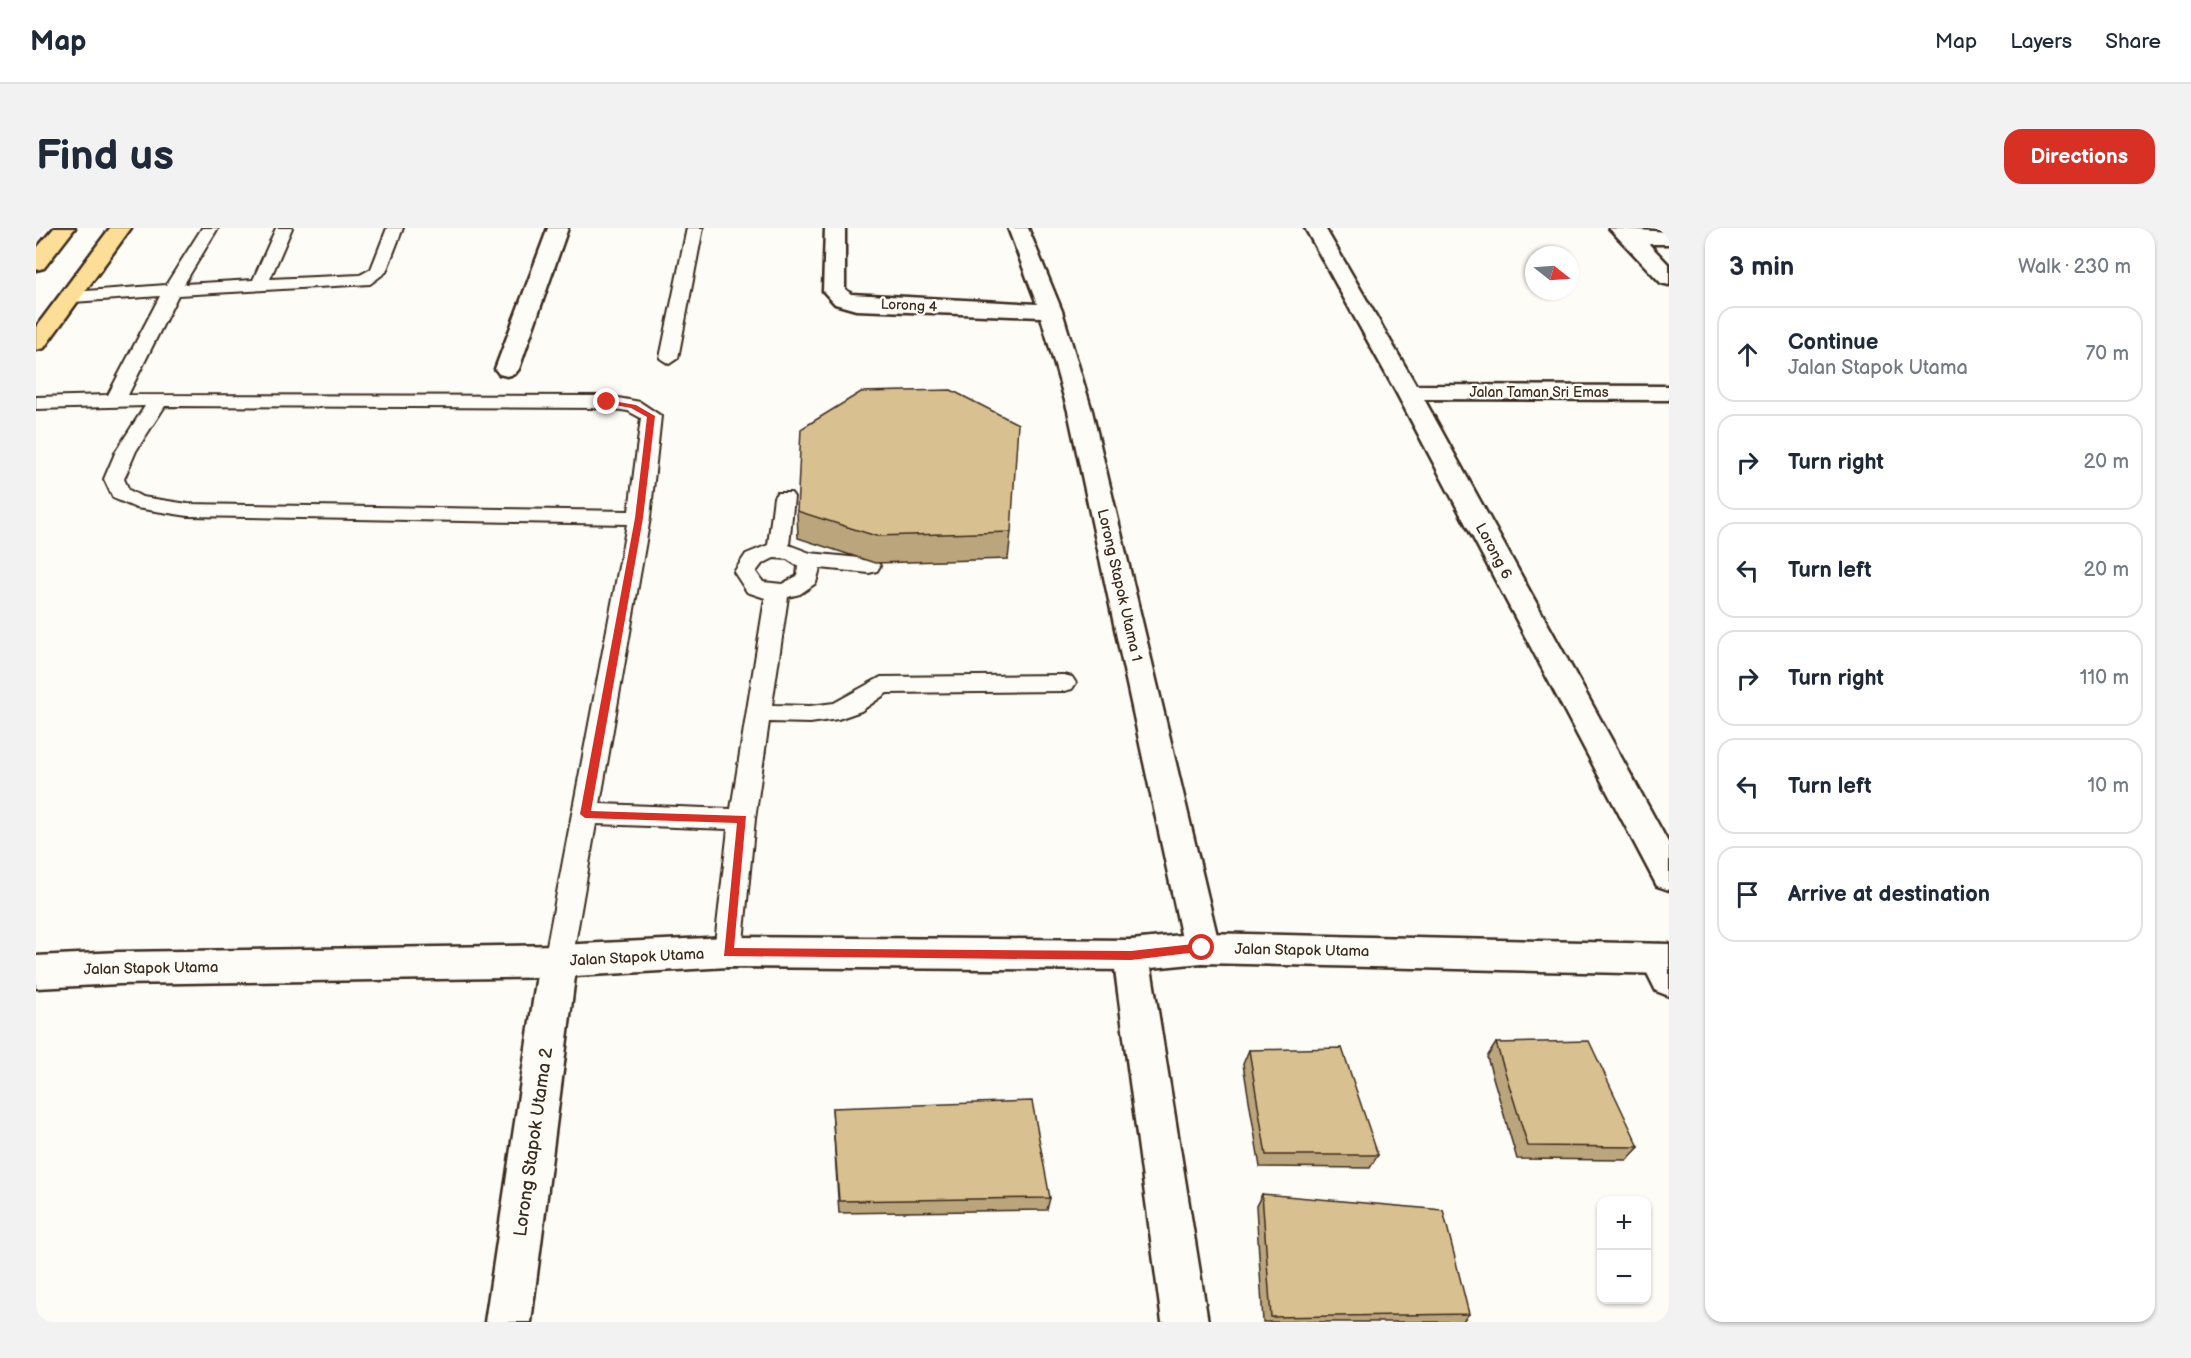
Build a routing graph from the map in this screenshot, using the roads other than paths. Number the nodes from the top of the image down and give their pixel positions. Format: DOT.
graph roads {
  1 [pos="65,228"];
  2 [pos="122,228"];
  3 [pos="210,228"];
  4 [pos="284,228"];
  5 [pos="395,228"];
  6 [pos="558,228"];
  7 [pos="695,228"];
  8 [pos="835,228"];
  9 [pos="1018,228"];
  10 [pos="1315,228"];
  11 [pos="1625,233"];
  12 [pos="1669,238"];
  13 [pos="36,263"];
  14 [pos="1669,278"];
  15 [pos="259,285"];
  16 [pos="172,290"];
  17 [pos="73,297"];
  18 [pos="1051,311"];
  19 [pos="36,343"];
  20 [pos="669,358"];
  21 [pos="507,369"];
  22 [pos="1408,392"];
  23 [pos="1669,393"];
  24 [pos="159,400"];
  25 [pos="115,401"];
  26 [pos="36,403"];
  27 [pos="784,497"];
  28 [pos="639,518"];
  29 [pos="778,551"];
  30 [pos="806,560"];
  31 [pos="869,566"];
  32 [pos="777,593"];
  33 [pos="1064,683"];
  34 [pos="760,713"];
  35 [pos="585,814"];
  36 [pos="742,819"];
  37 [pos="1669,876"];
  38 [pos="1202,948"];
  39 [pos="728,952"];
  40 [pos="1131,955"];
  41 [pos="558,962"];
  42 [pos="1666,966"];
  43 [pos="36,972"];
  44 [pos="508,1322"];
  45 [pos="1185,1322"];
  1 -- 13 [label="highway"];
  2 -- 17 [label="highway"];
  3 -- 16 [label="lane"];
  4 -- 15 [label="lane"];
  5 -- 15 [label="lane"];
  6 -- 21 [label="street"];
  7 -- 20 [label="lane"];
  8 -- 18 [label="street, Lorong 4"];
  9 -- 18 [label="street, Lorong Stapok Utama 1"];
  10 -- 22 [label="street, Lorong 6"];
  11 -- 12 [label="street"];
  11 -- 14 [label="street"];
  15 -- 16 [label="lane"];
  16 -- 17 [label="lane"];
  16 -- 25 [label="lane"];
  17 -- 19 [label="highway"];
  18 -- 38 [label="street, Lorong Stapok Utama 1"];
  22 -- 23 [label="street, Jalan Taman Sri Emas"];
  22 -- 37 [label="street, Lorong 6"];
  24 -- 25 [label="lane"];
  24 -- 28 [label="lane"];
  24 -- 28 [label="lane"];
  25 -- 26 [label="lane"];
  27 -- 29 [label="lane"];
  28 -- 35 [label="lane"];
  29 -- 30 [label="lane"];
  29 -- 32 [label="lane"];
  30 -- 31 [label="lane"];
  30 -- 32 [label="lane"];
  32 -- 34 [label="lane"];
  33 -- 34 [label="lane"];
  34 -- 36 [label="lane"];
  35 -- 36 [label="lane"];
  35 -- 41 [label="lane"];
  36 -- 39 [label="lane"];
  38 -- 40 [label="street, Jalan Stapok Utama"];
  38 -- 42 [label="street, Jalan Stapok Utama"];
  39 -- 40 [label="street, Jalan Stapok Utama"];
  39 -- 41 [label="street, Jalan Stapok Utama"];
  40 -- 45 [label="street"];
  41 -- 43 [label="street, Jalan Stapok Utama"];
  41 -- 44 [label="street, Lorong Stapok Utama 2"];
}
